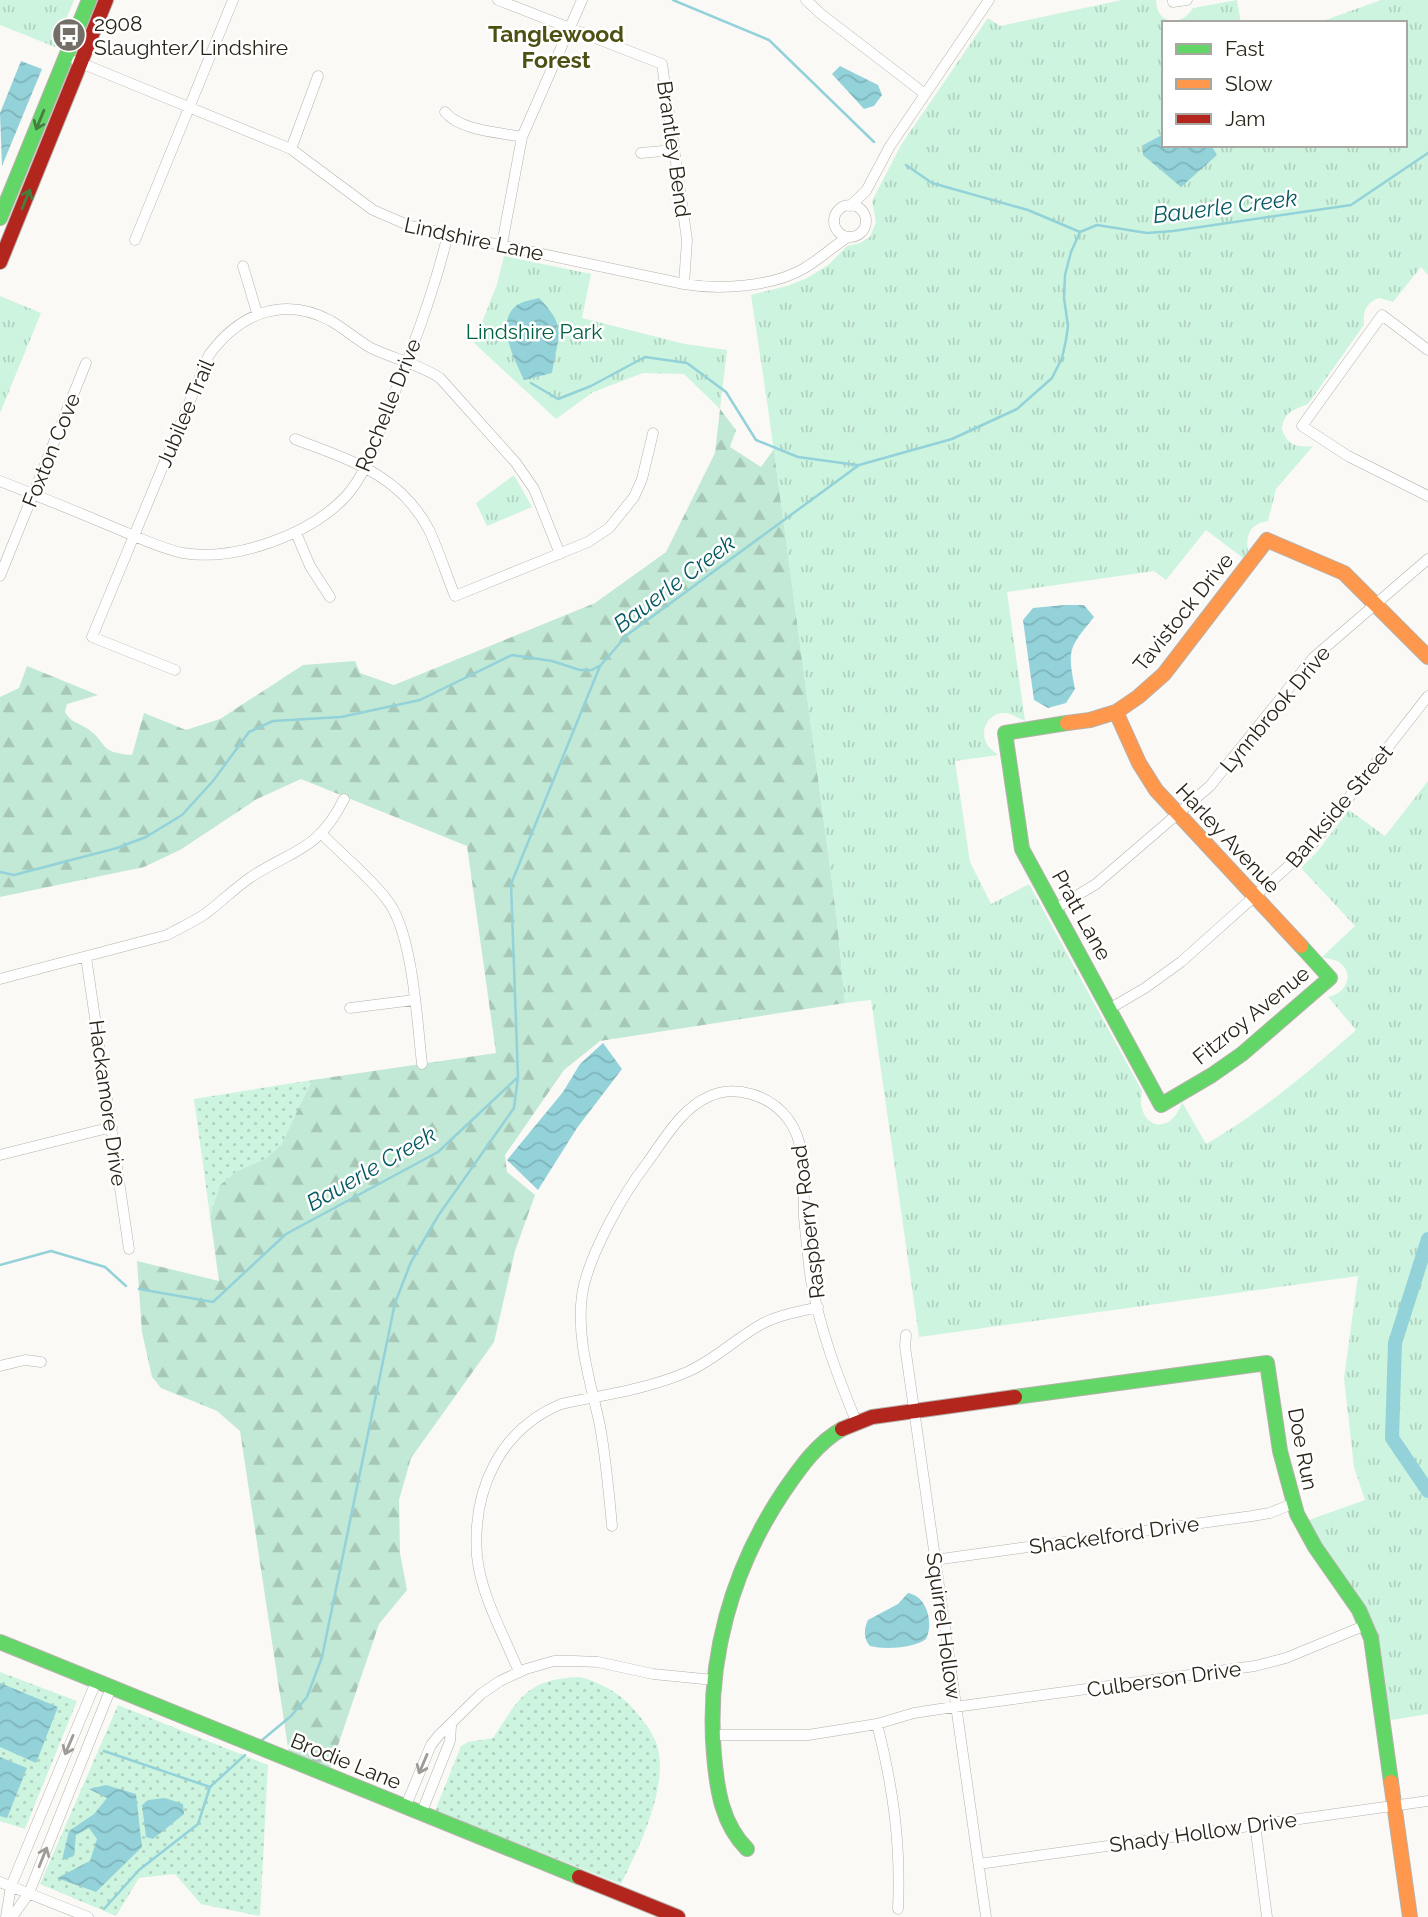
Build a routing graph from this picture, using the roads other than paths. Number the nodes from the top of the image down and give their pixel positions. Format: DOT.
graph roads {
  1 [pos="89,0"];
  2 [pos="106,0"];
  3 [pos="233,0"];
  4 [pos="498,0"];
  5 [pos="582,0"];
  6 [pos="806,0"];
  7 [pos="974,0"];
  8 [pos="1187,0"];
  9 [pos="1173,1"];
  10 [pos="986,4"];
  11 [pos="569,29"];
  12 [pos="66,57"];
  13 [pos="81,63"];
  14 [pos="318,76"];
  15 [pos="925,94"];
  16 [pos="190,107"];
  17 [pos="445,112"];
  18 [pos="522,137"];
  19 [pos="291,149"];
  20 [pos="674,149"];
  21 [pos="641,153"];
  22 [pos="866,191"];
  23 [pos="850,206"];
  24 [pos="863,212"];
  25 [pos="0,218"];
  26 [pos="836,228"];
  27 [pos="448,234"];
  28 [pos="848,237"];
  29 [pos="135,240"];
  30 [pos="502,244"];
  31 [pos="829,251"];
  32 [pos="0,262"];
  33 [pos="243,265"];
  34 [pos="684,284"];
  35 [pos="257,313"];
  36 [pos="1428,350"];
  37 [pos="407,362"];
  38 [pos="86,363"];
  39 [pos="653,433"];
  40 [pos="295,439"];
  41 [pos="365,467"];
  42 [pos="0,481"];
  43 [pos="33,494"];
  44 [pos="1428,496"];
  45 [pos="296,533"];
  46 [pos="134,536"];
  47 [pos="560,554"];
  48 [pos="1428,559"];
  49 [pos="0,576"];
  50 [pos="330,597"];
  51 [pos="1375,604"];
  52 [pos="1428,657"];
  53 [pos="175,670"];
  54 [pos="1428,696"];
  55 [pos="1116,712"];
  56 [pos="1005,733"];
  57 [pos="344,799"];
  58 [pos="1178,815"];
  59 [pos="322,834"];
  60 [pos="1255,897"];
  61 [pos="1055,909"];
  62 [pos="86,957"];
  63 [pos="1330,978"];
  64 [pos="0,979"];
  65 [pos="414,1000"];
  66 [pos="350,1008"];
  67 [pos="1109,1009"];
  68 [pos="422,1064"];
  69 [pos="1161,1105"];
  70 [pos="111,1127"];
  71 [pos="0,1156"];
  72 [pos="129,1249"];
  73 [pos="817,1307"];
  74 [pos="906,1335"];
  75 [pos="41,1362"];
  76 [pos="0,1366"];
  77 [pos="594,1397"];
  78 [pos="914,1412"];
  79 [pos="856,1421"];
  80 [pos="1293,1504"];
  81 [pos="612,1526"];
  82 [pos="934,1560"];
  83 [pos="1366,1625"];
  84 [pos="0,1642"];
  85 [pos="519,1672"];
  86 [pos="714,1680"];
  87 [pos="96,1682"];
  88 [pos="111,1688"];
  89 [pos="956,1707"];
  90 [pos="877,1724"];
  91 [pos="451,1726"];
  92 [pos="712,1735"];
  93 [pos="1428,1801"];
  94 [pos="1395,1805"];
  95 [pos="405,1808"];
  96 [pos="421,1814"];
  97 [pos="1255,1824"];
  98 [pos="747,1849"];
  99 [pos="979,1864"];
  100 [pos="0,1882"];
  101 [pos="11,1886"];
  102 [pos="29,1893"];
  103 [pos="898,1909"];
  104 [pos="6,1917"];
  105 [pos="12,1917"];
  106 [pos="88,1917"];
  107 [pos="678,1917"];
  108 [pos="986,1917"];
  109 [pos="1267,1917"];
  110 [pos="1410,1917"];
  1 -- 12 [label="street"];
  2 -- 13 [label="street"];
  3 -- 16 [label="street"];
  4 -- 11 [label="street, Brantley Bend"];
  5 -- 11 [label="street"];
  6 -- 15 [label="street"];
  7 -- 10 [label="street"];
  8 -- 9 [label="street"];
  10 -- 15 [label="street, Lindshire Lane"];
  11 -- 18 [label="street"];
  11 -- 20 [label="street, Brantley Bend"];
  12 -- 13 [label="street, Lindshire Lane"];
  12 -- 25 [label="street, one-way"];
  13 -- 16 [label="street, Lindshire Lane"];
  32 -- 13 [label="street, one-way"];
  14 -- 19 [label="street"];
  15 -- 22 [label="street, Lindshire Lane"];
  16 -- 19 [label="street, Lindshire Lane"];
  16 -- 29 [label="street"];
  17 -- 18 [label="street"];
  18 -- 30 [label="street"];
  19 -- 27 [label="street, Lindshire Lane"];
  20 -- 21 [label="street"];
  20 -- 34 [label="street, Brantley Bend"];
  22 -- 23 [label="street, Lindshire Lane"];
  22 -- 24 [label="street, Lindshire Lane"];
  23 -- 24 [label="street"];
  23 -- 26 [label="street, Lindshire Lane"];
  24 -- 28 [label="street, Lindshire Lane"];
  26 -- 28 [label="street"];
  26 -- 31 [label="street, Lindshire Lane"];
  27 -- 30 [label="street, Lindshire Lane"];
  27 -- 37 [label="street, Rochelle Drive"];
  28 -- 31 [label="street, Lindshire Lane"];
  30 -- 34 [label="street, Lindshire Lane"];
  31 -- 34 [label="street, Lindshire Lane"];
  33 -- 35 [label="street"];
  35 -- 37 [label="street, Jubilee Trail"];
  35 -- 46 [label="street, Jubilee Trail"];
  36 -- 44 [label="street"];
  37 -- 41 [label="street, Rochelle Drive"];
  37 -- 47 [label="street, Jubilee Trail"];
  38 -- 43 [label="street, Foxton Cove"];
  39 -- 47 [label="street"];
  40 -- 41 [label="street"];
  41 -- 45 [label="street, Rochelle Drive"];
  41 -- 47 [label="street"];
  42 -- 43 [label="street, Rochelle Drive"];
  43 -- 46 [label="street, Rochelle Drive"];
  43 -- 49 [label="street, Foxton Cove"];
  45 -- 46 [label="street, Rochelle Drive"];
  45 -- 50 [label="street"];
  46 -- 53 [label="street, Jubilee Trail"];
  48 -- 51 [label="street, Lynnbrook Drive"];
  51 -- 52 [label="street"];
  51 -- 55 [label="street, Tavistock Drive"];
  51 -- 58 [label="street, Lynnbrook Drive"];
  54 -- 60 [label="street, Bankside Street"];
  55 -- 56 [label="street, Tavistock Drive"];
  55 -- 58 [label="street, Harley Avenue"];
  56 -- 61 [label="street, Pratt Lane"];
  57 -- 59 [label="street"];
  58 -- 60 [label="street, Harley Avenue"];
  58 -- 61 [label="street, Lynnbrook Drive"];
  59 -- 62 [label="street"];
  59 -- 65 [label="street"];
  60 -- 63 [label="street, Harley Avenue"];
  60 -- 67 [label="street, Bankside Street"];
  61 -- 67 [label="street, Pratt Lane"];
  62 -- 64 [label="street"];
  62 -- 70 [label="street, Hackamore Drive"];
  63 -- 69 [label="street, Fitzroy Avenue"];
  65 -- 66 [label="street"];
  65 -- 68 [label="street"];
  67 -- 69 [label="street, Pratt Lane"];
  70 -- 71 [label="street"];
  70 -- 72 [label="street, Hackamore Drive"];
  73 -- 77 [label="street"];
  73 -- 77 [label="street, Raspberry Road"];
  73 -- 79 [label="street, Raspberry Road"];
  74 -- 78 [label="street, Squirrel Hollow"];
  75 -- 76 [label="street"];
  77 -- 81 [label="street, Raspberry Road"];
  77 -- 85 [label="street"];
  78 -- 79 [label="street"];
  78 -- 80 [label="street, Doe Run"];
  78 -- 82 [label="street, Squirrel Hollow"];
  79 -- 86 [label="street"];
  80 -- 82 [label="street, Shackelford Drive"];
  80 -- 83 [label="street, Doe Run"];
  82 -- 89 [label="street, Squirrel Hollow"];
  83 -- 89 [label="street, Culberson Drive"];
  83 -- 94 [label="street, Doe Run"];
  84 -- 87 [label="street, Brodie Lane"];
  85 -- 86 [label="street"];
  85 -- 91 [label="street"];
  86 -- 92 [label="street"];
  87 -- 88 [label="street, Brodie Lane"];
  87 -- 101 [label="street, one-way"];
  88 -- 95 [label="street, Brodie Lane"];
  102 -- 88 [label="street, one-way"];
  89 -- 90 [label="street, Culberson Drive"];
  89 -- 99 [label="street, Squirrel Hollow"];
  90 -- 92 [label="street, Culberson Drive"];
  90 -- 103 [label="street"];
  91 -- 95 [label="street, one-way"];
  91 -- 96 [label="street"];
  92 -- 98 [label="street"];
  93 -- 94 [label="street, Shady Hollow Drive"];
  94 -- 97 [label="street, Shady Hollow Drive"];
  94 -- 110 [label="street, Doe Run"];
  95 -- 96 [label="street, Brodie Lane"];
  96 -- 107 [label="street, Brodie Lane"];
  97 -- 99 [label="street, Shady Hollow Drive"];
  97 -- 109 [label="street"];
  99 -- 108 [label="street, Squirrel Hollow"];
  100 -- 101 [label="street"];
  101 -- 102 [label="street"];
  101 -- 104 [label="street"];
  102 -- 105 [label="street"];
  102 -- 106 [label="street"];
}
